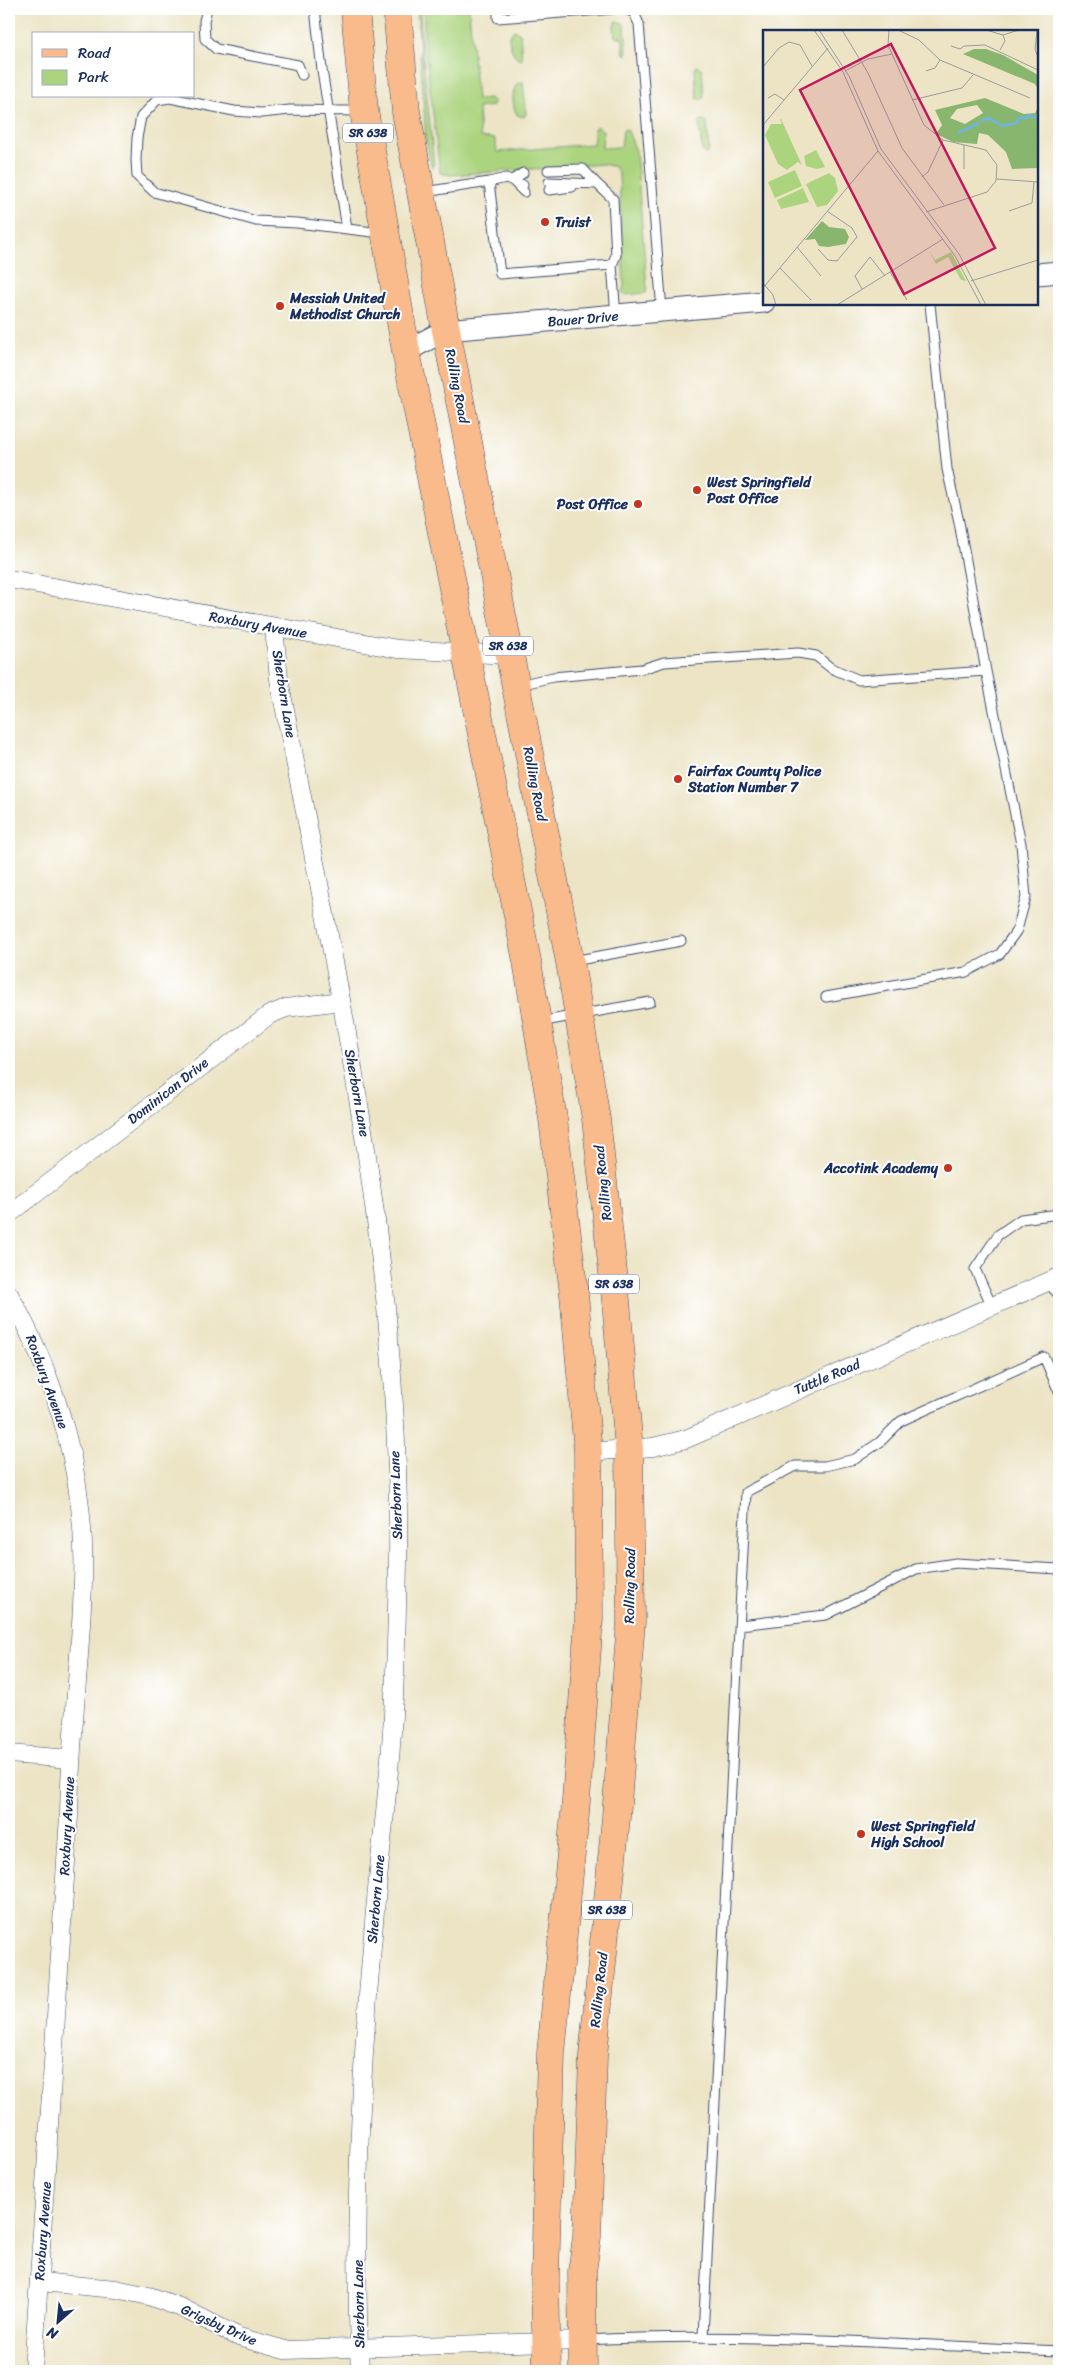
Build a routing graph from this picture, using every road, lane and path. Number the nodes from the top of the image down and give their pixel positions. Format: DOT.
graph roads {
  1 [pos="207,9"];
  2 [pos="315,9"];
  3 [pos="355,9"];
  4 [pos="397,9"];
  5 [pos="498,9"];
  6 [pos="614,9"];
  7 [pos="626,9"];
  8 [pos="302,75"];
  9 [pos="328,111"];
  10 [pos="364,111"];
  11 [pos="548,170"];
  12 [pos="522,173"];
  13 [pos="512,180"];
  14 [pos="489,182"];
  15 [pos="597,184"];
  16 [pos="549,186"];
  17 [pos="524,188"];
  18 [pos="421,192"];
  19 [pos="347,229"];
  20 [pos="386,234"];
  21 [pos="612,265"];
  22 [pos="1059,272"];
  23 [pos="1038,274"];
  24 [pos="763,302"];
  25 [pos="930,305"];
  26 [pos="662,312"];
  27 [pos="616,316"];
  28 [pos="446,330"];
  29 [pos="406,351"];
  30 [pos="9,579"];
  31 [pos="274,628"];
  32 [pos="466,652"];
  33 [pos="509,655"];
  34 [pos="986,670"];
  35 [pos="515,686"];
  36 [pos="681,941"];
  37 [pos="570,962"];
  38 [pos="826,997"];
  39 [pos="341,1002"];
  40 [pos="650,1002"];
  41 [pos="579,1015"];
  42 [pos="537,1022"];
  43 [pos="9,1214"];
  44 [pos="1059,1214"];
  45 [pos="1053,1279"];
  46 [pos="9,1294"];
  47 [pos="1059,1295"];
  48 [pos="992,1306"];
  49 [pos="1059,1392"];
  50 [pos="629,1449"];
  51 [pos="588,1452"];
  52 [pos="1059,1569"];
  53 [pos="740,1625"];
  54 [pos="9,1754"];
  55 [pos="70,1760"];
  56 [pos="40,2282"];
  57 [pos="702,2336"];
  58 [pos="581,2341"];
  59 [pos="546,2344"];
  60 [pos="359,2349"];
  61 [pos="1059,2351"];
  62 [pos="33,2371"];
  63 [pos="360,2371"];
  64 [pos="547,2371"];
  65 [pos="583,2371"];
  1 -- 8 [label="lane"];
  2 -- 9 [label="lane"];
  3 -- 10 [label="main road, SR 638"];
  4 -- 18 [label="main road, Rolling Road / SR 638"];
  5 -- 6 [label="lane"];
  7 -- 26 [label="lane"];
  9 -- 10 [label="lane"];
  9 -- 19 [label="lane"];
  9 -- 19 [label="lane"];
  10 -- 20 [label="main road, SR 638"];
  11 -- 15 [label="lane"];
  12 -- 13 [label="lane"];
  13 -- 14 [label="lane"];
  13 -- 17 [label="lane"];
  14 -- 18 [label="lane"];
  14 -- 21 [label="lane"];
  15 -- 16 [label="lane"];
  15 -- 21 [label="lane"];
  18 -- 28 [label="main road, Rolling Road / SR 638"];
  19 -- 20 [label="lane"];
  20 -- 29 [label="main road, SR 638"];
  21 -- 27 [label="lane"];
  22 -- 23 [label="street"];
  24 -- 26 [label="street, Bauer Drive"];
  25 -- 34 [label="lane"];
  26 -- 27 [label="street, Bauer Drive"];
  27 -- 28 [label="street, Bauer Drive"];
  28 -- 29 [label="street, Bauer Drive"];
  28 -- 33 [label="main road, Rolling Road / SR 638"];
  29 -- 32 [label="main road, SR 638"];
  30 -- 31 [label="street, Roxbury Avenue"];
  31 -- 32 [label="street, Roxbury Avenue"];
  31 -- 39 [label="street, Sherborn Lane"];
  32 -- 33 [label="street, Roxbury Avenue"];
  32 -- 42 [label="main road, SR 638"];
  33 -- 35 [label="main road, Rolling Road / SR 638"];
  34 -- 35 [label="lane"];
  34 -- 38 [label="lane"];
  35 -- 37 [label="main road, Rolling Road / SR 638"];
  36 -- 37 [label="lane"];
  37 -- 41 [label="main road, Rolling Road / SR 638"];
  39 -- 43 [label="street, Dominican Drive"];
  39 -- 60 [label="street, Sherborn Lane"];
  40 -- 41 [label="lane"];
  41 -- 42 [label="lane"];
  41 -- 50 [label="main road, Rolling Road / SR 638"];
  42 -- 51 [label="main road, SR 638"];
  44 -- 48 [label="lane"];
  45 -- 47 [label="lane"];
  45 -- 48 [label="street, Tuttle Road"];
  46 -- 55 [label="street, Roxbury Avenue"];
  48 -- 50 [label="street, Tuttle Road"];
  49 -- 53 [label="lane"];
  50 -- 51 [label="street, Tuttle Road"];
  50 -- 58 [label="main road, Rolling Road / SR 638"];
  51 -- 59 [label="main road, SR 638"];
  52 -- 53 [label="lane"];
  53 -- 57 [label="lane"];
  54 -- 55 [label="street"];
  55 -- 56 [label="street, Roxbury Avenue"];
  56 -- 60 [label="street, Grigsby Drive"];
  56 -- 62 [label="street, Roxbury Avenue"];
  57 -- 58 [label="lane"];
  57 -- 61 [label="lane"];
  58 -- 59 [label="street, Grigsby Drive"];
  58 -- 65 [label="main road, Rolling Road / SR 638"];
  59 -- 60 [label="street, Grigsby Drive"];
  59 -- 64 [label="main road, SR 638"];
  60 -- 63 [label="street, Sherborn Lane"];
}
